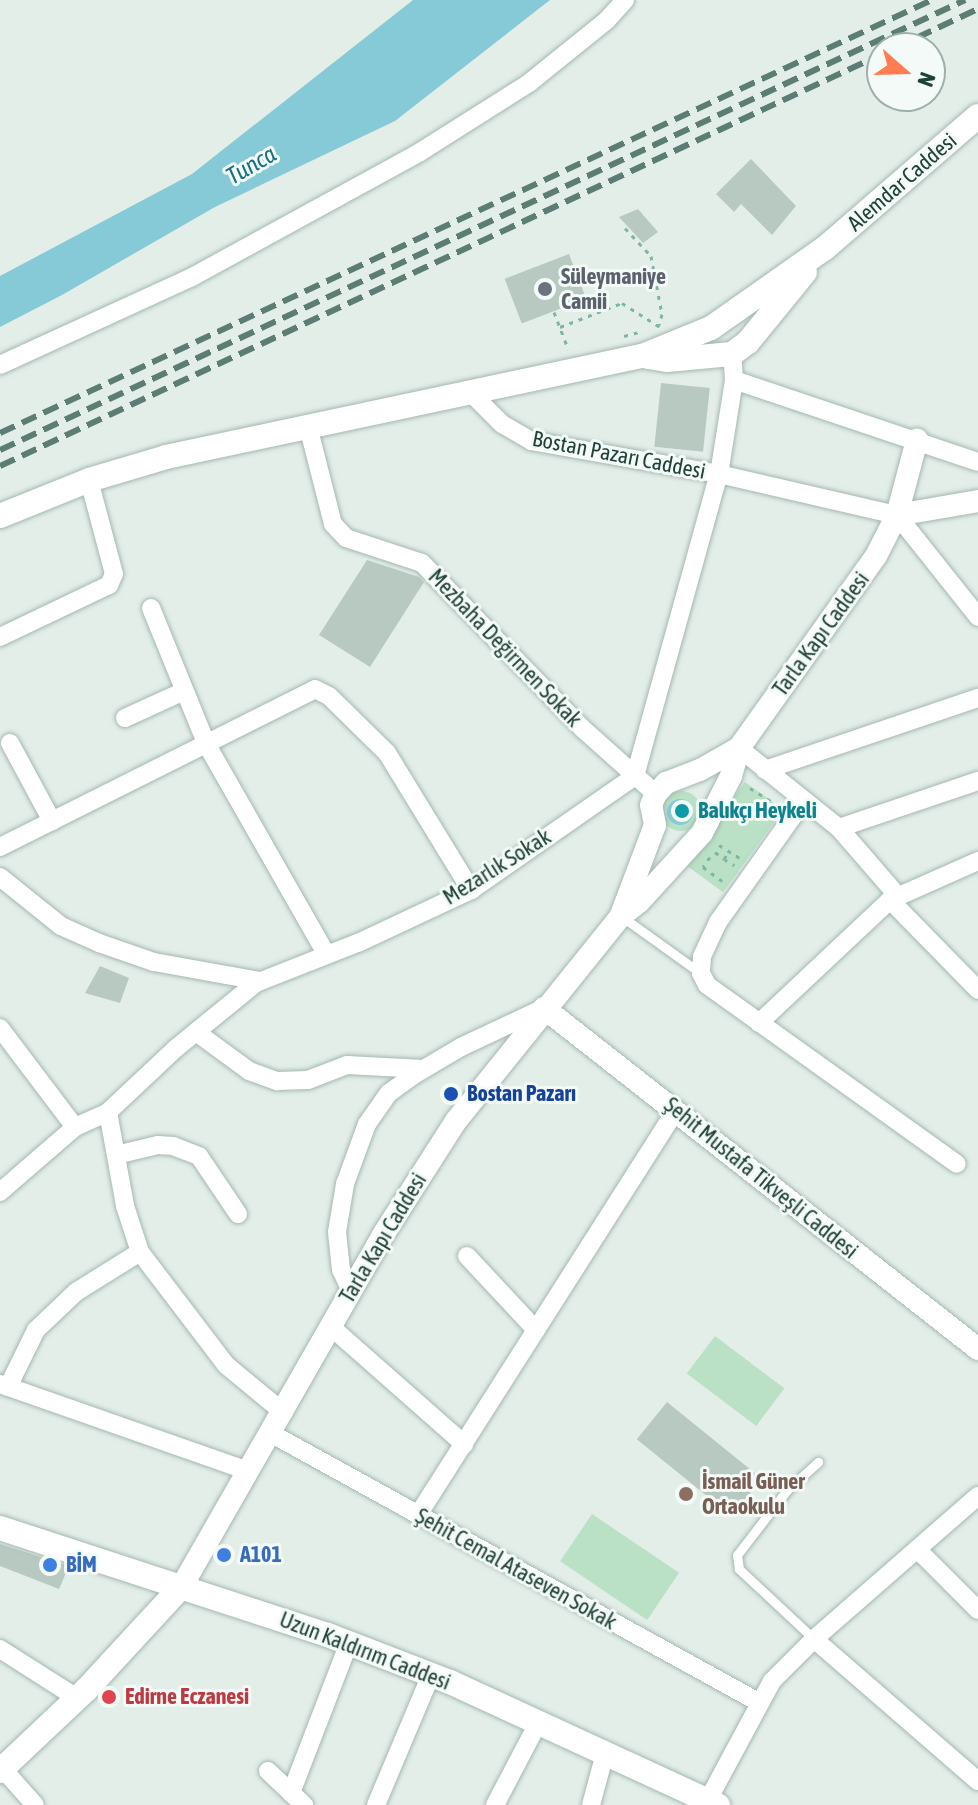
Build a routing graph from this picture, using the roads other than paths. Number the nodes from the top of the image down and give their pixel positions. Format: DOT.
graph roads {
  1 [pos="625,0"];
  2 [pos="978,116"];
  3 [pos="825,248"];
  4 [pos="726,319"];
  5 [pos="740,348"];
  6 [pos="642,356"];
  7 [pos="0,365"];
  8 [pos="734,380"];
  9 [pos="470,392"];
  10 [pos="308,426"];
  11 [pos="917,440"];
  12 [pos="978,462"];
  13 [pos="719,474"];
  14 [pos="89,480"];
  15 [pos="978,501"];
  16 [pos="897,515"];
  17 [pos="0,516"];
  18 [pos="151,608"];
  19 [pos="978,617"];
  20 [pos="0,637"];
  21 [pos="182,692"];
  22 [pos="978,698"];
  23 [pos="125,718"];
  24 [pos="10,743"];
  25 [pos="207,745"];
  26 [pos="739,748"];
  27 [pos="765,770"];
  28 [pos="635,776"];
  29 [pos="679,778"];
  30 [pos="978,781"];
  31 [pos="656,794"];
  32 [pos="803,802"];
  33 [pos="711,815"];
  34 [pos="52,821"];
  35 [pos="655,825"];
  36 [pos="839,828"];
  37 [pos="706,841"];
  38 [pos="0,847"];
  39 [pos="978,861"];
  40 [pos="0,877"];
  41 [pos="471,890"];
  42 [pos="894,898"];
  43 [pos="621,916"];
  44 [pos="326,954"];
  45 [pos="701,973"];
  46 [pos="260,981"];
  47 [pos="978,990"];
  48 [pos="544,1008"];
  49 [pos="759,1023"];
  50 [pos="0,1028"];
  51 [pos="196,1032"];
  52 [pos="423,1069"];
  53 [pos="676,1110"];
  54 [pos="108,1112"];
  55 [pos="75,1127"];
  56 [pos="116,1155"];
  57 [pos="957,1164"];
  58 [pos="0,1192"];
  59 [pos="238,1214"];
  60 [pos="140,1252"];
  61 [pos="467,1256"];
  62 [pos="351,1291"];
  63 [pos="330,1326"];
  64 [pos="536,1330"];
  65 [pos="978,1349"];
  66 [pos="4,1385"];
  67 [pos="284,1413"];
  68 [pos="272,1434"];
  69 [pos="464,1444"];
  70 [pos="818,1462"];
  71 [pos="248,1471"];
  72 [pos="978,1496"];
  73 [pos="418,1515"];
  74 [pos="0,1528"];
  75 [pos="917,1549"];
  76 [pos="182,1586"];
  77 [pos="978,1610"];
  78 [pos="814,1639"];
  79 [pos="349,1643"];
  80 [pos="0,1649"];
  81 [pos="431,1675"];
  82 [pos="77,1698"];
  83 [pos="760,1703"];
  84 [pos="538,1723"];
  85 [pos="605,1753"];
  86 [pos="1,1770"];
  87 [pos="268,1771"];
  88 [pos="978,1781"];
  89 [pos="297,1799"];
  90 [pos="713,1803"];
  91 [pos="35,1805"];
  92 [pos="376,1805"];
  93 [pos="495,1805"];
  94 [pos="591,1805"];
  1 -- 7 [label="street"];
  2 -- 3 [label="main road, Alemdar Caddesi"];
  3 -- 4 [label="main road"];
  3 -- 5 [label="main road"];
  4 -- 5 [label="main road"];
  4 -- 6 [label="main road"];
  5 -- 6 [label="main road"];
  5 -- 8 [label="street"];
  6 -- 9 [label="main road"];
  8 -- 11 [label="street"];
  8 -- 13 [label="street"];
  9 -- 10 [label="main road"];
  9 -- 13 [label="street, Bostan Pazarı Caddesi"];
  10 -- 14 [label="main road"];
  10 -- 28 [label="street, Mezbaha Değirmen Sokak"];
  11 -- 12 [label="street"];
  11 -- 16 [label="street"];
  13 -- 16 [label="street, Bostan Pazarı Caddesi"];
  13 -- 28 [label="street"];
  14 -- 17 [label="main road"];
  14 -- 20 [label="street"];
  15 -- 16 [label="street, Bostan Pazarı Caddesi"];
  16 -- 19 [label="street"];
  16 -- 26 [label="street, Tarla Kapı Caddesi"];
  18 -- 21 [label="street"];
  21 -- 23 [label="street"];
  21 -- 25 [label="street"];
  22 -- 27 [label="street"];
  24 -- 34 [label="street"];
  25 -- 34 [label="street"];
  25 -- 41 [label="street"];
  25 -- 44 [label="street"];
  26 -- 27 [label="street"];
  26 -- 29 [label="street, Tarla Kapı Caddesi"];
  26 -- 33 [label="street, Tarla Kapı Caddesi"];
  27 -- 32 [label="street"];
  28 -- 31 [label="street, Mezbaha Değirmen Sokak"];
  28 -- 41 [label="street, Mezarlık Sokak"];
  29 -- 31 [label="street, Tarla Kapı Caddesi"];
  29 -- 33 [label="street"];
  30 -- 36 [label="street"];
  31 -- 35 [label="street, Tarla Kapı Caddesi"];
  32 -- 36 [label="street"];
  32 -- 45 [label="street"];
  33 -- 37 [label="street, Tarla Kapı Caddesi"];
  34 -- 38 [label="street"];
  35 -- 37 [label="street"];
  35 -- 43 [label="street, Tarla Kapı Caddesi"];
  36 -- 42 [label="street"];
  37 -- 43 [label="street, Tarla Kapı Caddesi"];
  39 -- 42 [label="street"];
  40 -- 46 [label="street"];
  41 -- 44 [label="street, Mezarlık Sokak"];
  42 -- 47 [label="street"];
  42 -- 49 [label="street"];
  43 -- 45 [label="lane"];
  43 -- 48 [label="street, Tarla Kapı Caddesi"];
  44 -- 46 [label="street, Mezarlık Sokak"];
  45 -- 49 [label="street"];
  46 -- 51 [label="street, Mezarlık Sokak"];
  48 -- 52 [label="street"];
  48 -- 53 [label="street, Şehit Mustafa Tikveşli Caddesi"];
  48 -- 62 [label="street, Tarla Kapı Caddesi"];
  49 -- 57 [label="street"];
  50 -- 55 [label="street"];
  51 -- 52 [label="street"];
  51 -- 54 [label="street, Mezarlık Sokak"];
  52 -- 62 [label="street"];
  53 -- 64 [label="street"];
  53 -- 65 [label="street, Şehit Mustafa Tikveşli Caddesi"];
  54 -- 55 [label="street, Mezarlık Sokak"];
  54 -- 56 [label="street"];
  55 -- 58 [label="street, Mezarlık Sokak"];
  56 -- 59 [label="street"];
  56 -- 60 [label="street"];
  60 -- 66 [label="street"];
  60 -- 67 [label="street"];
  61 -- 64 [label="street"];
  62 -- 63 [label="street, Tarla Kapı Caddesi"];
  63 -- 67 [label="street, Tarla Kapı Caddesi"];
  63 -- 69 [label="street"];
  64 -- 69 [label="street"];
  66 -- 71 [label="street"];
  67 -- 68 [label="street, Tarla Kapı Caddesi"];
  68 -- 71 [label="street, Tarla Kapı Caddesi"];
  68 -- 73 [label="street, Şehit Cemal Ataseven Sokak"];
  69 -- 73 [label="street"];
  70 -- 78 [label="lane"];
  71 -- 76 [label="street, Tarla Kapı Caddesi"];
  72 -- 75 [label="street"];
  73 -- 83 [label="street, Şehit Cemal Ataseven Sokak"];
  74 -- 76 [label="main road, Uzun Kaldırım Caddesi"];
  75 -- 77 [label="street"];
  75 -- 78 [label="street"];
  76 -- 79 [label="main road, Uzun Kaldırım Caddesi"];
  76 -- 82 [label="main road"];
  78 -- 83 [label="street"];
  78 -- 88 [label="street"];
  79 -- 81 [label="main road, Uzun Kaldırım Caddesi"];
  79 -- 89 [label="street"];
  80 -- 82 [label="street"];
  81 -- 84 [label="main road, Uzun Kaldırım Caddesi"];
  81 -- 92 [label="street"];
  82 -- 86 [label="main road"];
  83 -- 90 [label="street"];
  84 -- 85 [label="main road, Uzun Kaldırım Caddesi"];
  84 -- 93 [label="street"];
  85 -- 90 [label="main road, Uzun Kaldırım Caddesi"];
  85 -- 94 [label="street"];
  86 -- 91 [label="street"];
  87 -- 89 [label="street"];
}
